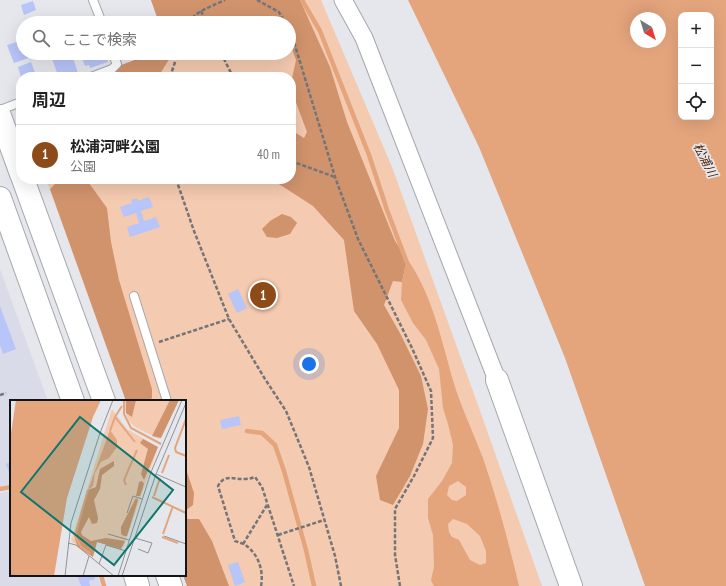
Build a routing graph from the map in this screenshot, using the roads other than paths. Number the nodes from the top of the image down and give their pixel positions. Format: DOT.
graph roads {
  1 [pos="94,0"];
  2 [pos="343,0"];
  3 [pos="100,16"];
  4 [pos="115,60"];
  5 [pos="104,72"];
  6 [pos="16,104"];
  7 [pos="0,110"];
  8 [pos="0,116"];
  9 [pos="16,160"];
  10 [pos="25,184"];
  11 [pos="1,206"];
  12 [pos="134,296"];
  13 [pos="497,380"];
  14 [pos="73,400"];
  15 [pos="104,400"];
  16 [pos="167,400"];
  17 [pos="135,576"];
  18 [pos="167,576"];
  19 [pos="138,586"];
  20 [pos="171,586"];
  21 [pos="571,586"];
  1 -- 3 [label="lane"];
  2 -- 13 [label="street"];
  4 -- 5 [label="lane"];
  6 -- 7 [label="lane"];
  8 -- 9 [label="street"];
  10 -- 15 [label="street"];
  11 -- 14 [label="street"];
  12 -- 16 [label="lane"];
  13 -- 21 [label="street"];
  17 -- 19 [label="street"];
  18 -- 20 [label="street"];
}
